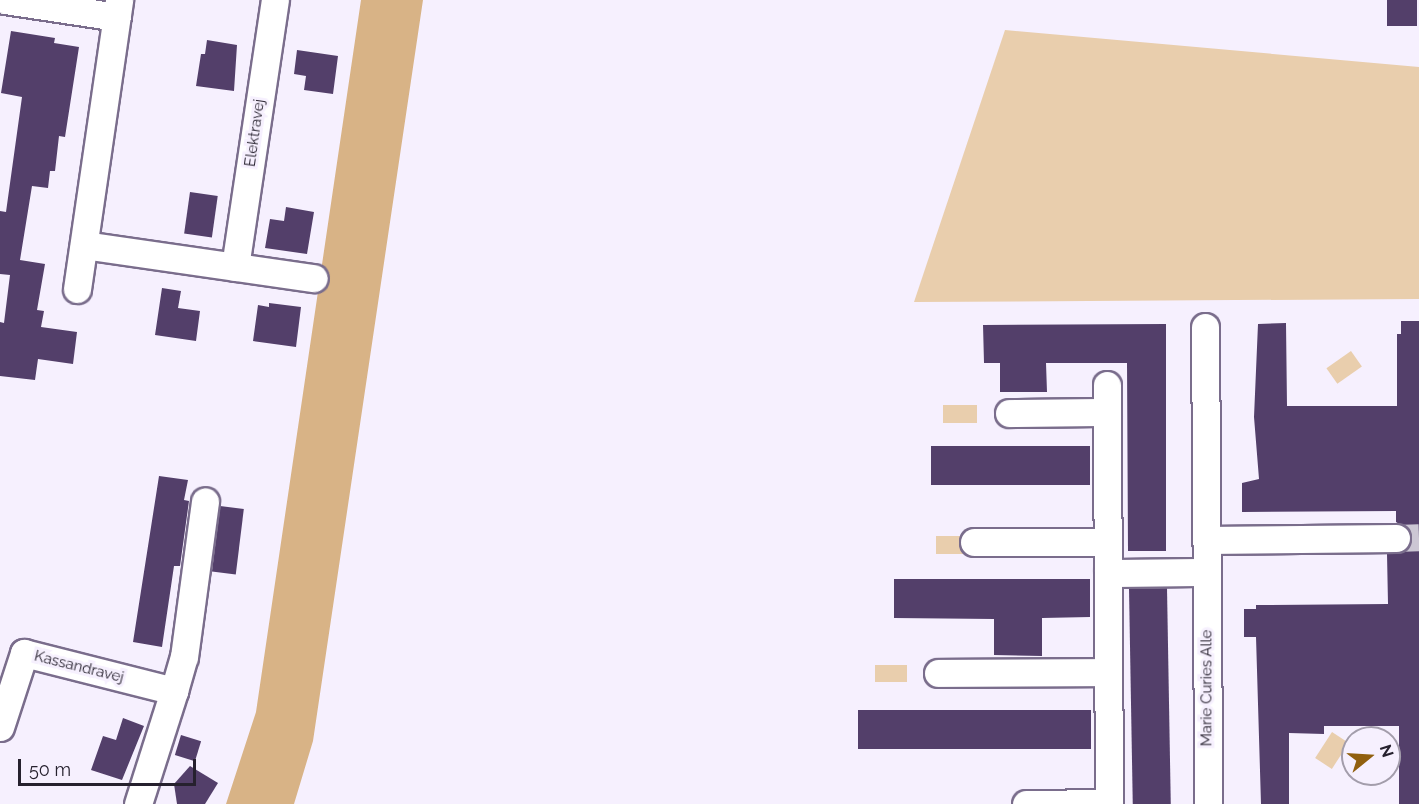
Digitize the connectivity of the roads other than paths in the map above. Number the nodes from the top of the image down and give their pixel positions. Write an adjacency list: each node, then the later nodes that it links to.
1 (5, 0): 3 (street)
2 (275, 0): 5 (street, Elektravej)
3 (118, 8): 4 (street)
4 (84, 245): 5 (street); 7 (street)
5 (236, 267): 6 (street)
6 (314, 278)
7 (77, 289)
8 (1205, 327): 14 (street, Marie Curies Alle)
9 (1107, 385): 10 (street)
10 (1107, 411): 11 (street); 16 (street)
11 (1009, 412)
12 (206, 501): 21 (street)
13 (1396, 538): 14 (street)
14 (1206, 540): 17 (street, Marie Curies Alle)
15 (974, 542): 16 (street)
16 (1107, 542): 18 (street)
17 (1206, 572): 18 (street); 25 (street, Marie Curies Alle)
18 (1108, 573): 19 (street)
19 (1108, 672): 20 (street); 24 (street)
20 (938, 673)
21 (174, 690): 22 (street, Kassandravej); 23 (street)
22 (0, 727)
23 (138, 804)
24 (1026, 804)
25 (1208, 804)

